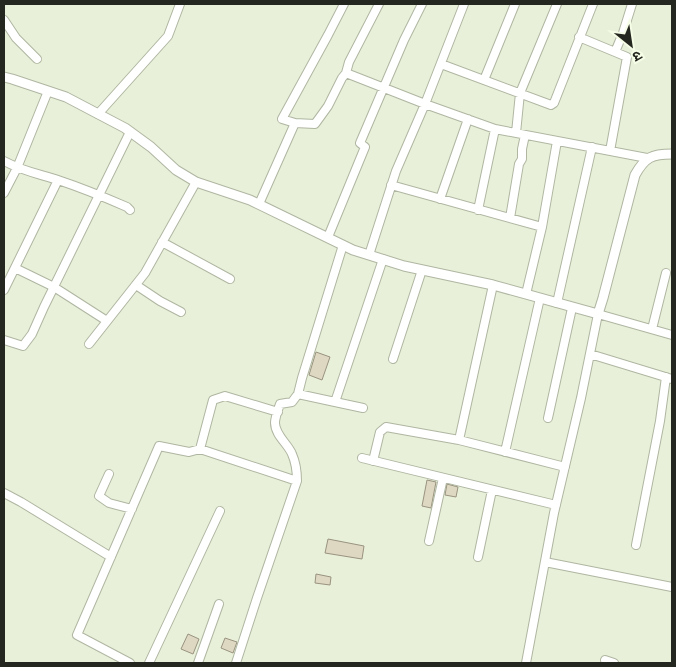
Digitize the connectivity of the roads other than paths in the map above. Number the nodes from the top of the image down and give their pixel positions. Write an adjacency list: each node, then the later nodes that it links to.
1 (180, 4): 23 (street)
2 (344, 4): 25 (street)
3 (379, 4): 16 (street)
4 (422, 4): 19 (street)
5 (455, 4): 10 (street)
6 (515, 4): 18 (street)
7 (557, 4): 21 (street)
8 (593, 4): 12 (street)
9 (632, 4): 13 (street)
10 (464, 5): 15 (street)
11 (4, 20): 14 (street)
12 (579, 37): 13 (street); 21 (street)
13 (615, 52): 32 (street)
14 (37, 59)
15 (441, 64): 18 (street); 22 (street)
16 (346, 73): 19 (street); 25 (street)
17 (4, 77): 20 (street)
18 (484, 80): 21 (street)
19 (384, 88): 22 (street); 48 (street)
20 (48, 91): 23 (street); 36 (street)
21 (520, 94): 28 (street)
22 (425, 104): 24 (street); 39 (street)
23 (98, 114): 27 (street)
24 (468, 120): 26 (street); 42 (street)
25 (295, 123): 43 (street)
26 (495, 130): 28 (street); 45 (street)
27 (130, 132): 38 (street); 41 (street)
28 (516, 133): 29 (street)
29 (525, 135): 30 (street); 46 (street)
30 (557, 140): 31 (street); 47 (street)
31 (592, 147): 32 (street); 63 (street)
32 (610, 151): 34 (street)
33 (672, 154): 34 (street)
34 (647, 158): 66 (street)
35 (4, 161): 36 (street)
36 (17, 168): 37 (street); 40 (street)
37 (58, 180): 41 (street); 53 (street)
38 (196, 182): 43 (street); 49 (street)
39 (391, 185): 42 (street); 51 (street)
40 (4, 193)
41 (99, 195): 44 (street); 59 (street)
42 (440, 199): 45 (street)
43 (259, 204): 48 (street)
44 (130, 210)
45 (478, 210): 46 (street)
46 (510, 218): 47 (street)
47 (542, 227): 61 (street)
48 (328, 237): 50 (street)
49 (162, 242): 56 (street); 57 (street)
50 (343, 245): 51 (street); 75 (street)
51 (369, 254): 52 (street)
52 (383, 259): 54 (street); 76 (street)
53 (16, 268): 59 (street); 60 (street)
54 (422, 270): 58 (street); 73 (street)
55 (666, 273): 68 (street)
56 (230, 279)
57 (136, 285): 65 (street); 67 (street)
58 (493, 285): 61 (street); 80 (street)
59 (54, 287): 67 (street); 70 (street)
60 (4, 290)
61 (526, 294): 62 (street)
62 (540, 298): 63 (street); 82 (street)
63 (557, 303): 64 (street)
64 (572, 308): 66 (street); 79 (street)
65 (181, 312)
66 (598, 314): 68 (street); 72 (street)
67 (107, 321): 71 (street)
68 (652, 329): 69 (street)
69 (672, 335)
70 (4, 340)
71 (89, 344)
72 (590, 354): 74 (street); 85 (street)
73 (393, 359)
74 (669, 378): 95 (street)
75 (298, 394): 76 (street); 78 (street)
76 (335, 402): 77 (street)
77 (364, 408)
78 (278, 412): 81 (street); 88 (street)
79 (548, 418)
80 (459, 440): 82 (street); 84 (street)
81 (200, 449): 88 (street); 92 (street)
82 (505, 452): 85 (street)
83 (362, 458): 84 (street)
84 (373, 461): 87 (street)
85 (565, 467): 91 (street)
86 (109, 474): 92 (street)
87 (443, 478): 89 (street); 94 (street)
88 (297, 481): 105 (street)
89 (492, 490): 91 (street); 97 (street)
90 (4, 492): 96 (street)
91 (556, 505): 98 (street)
92 (132, 509): 96 (street)
93 (220, 510): 103 (street)
94 (429, 541)
95 (636, 545)
96 (111, 557): 102 (street)
97 (478, 557)
98 (545, 562): 99 (street); 106 (street)
99 (672, 587)
100 (219, 604): 104 (street)
101 (605, 660): 107 (street)
102 (130, 663)
103 (149, 663)
104 (198, 663)
105 (236, 663)
106 (526, 663)
107 (614, 663)

